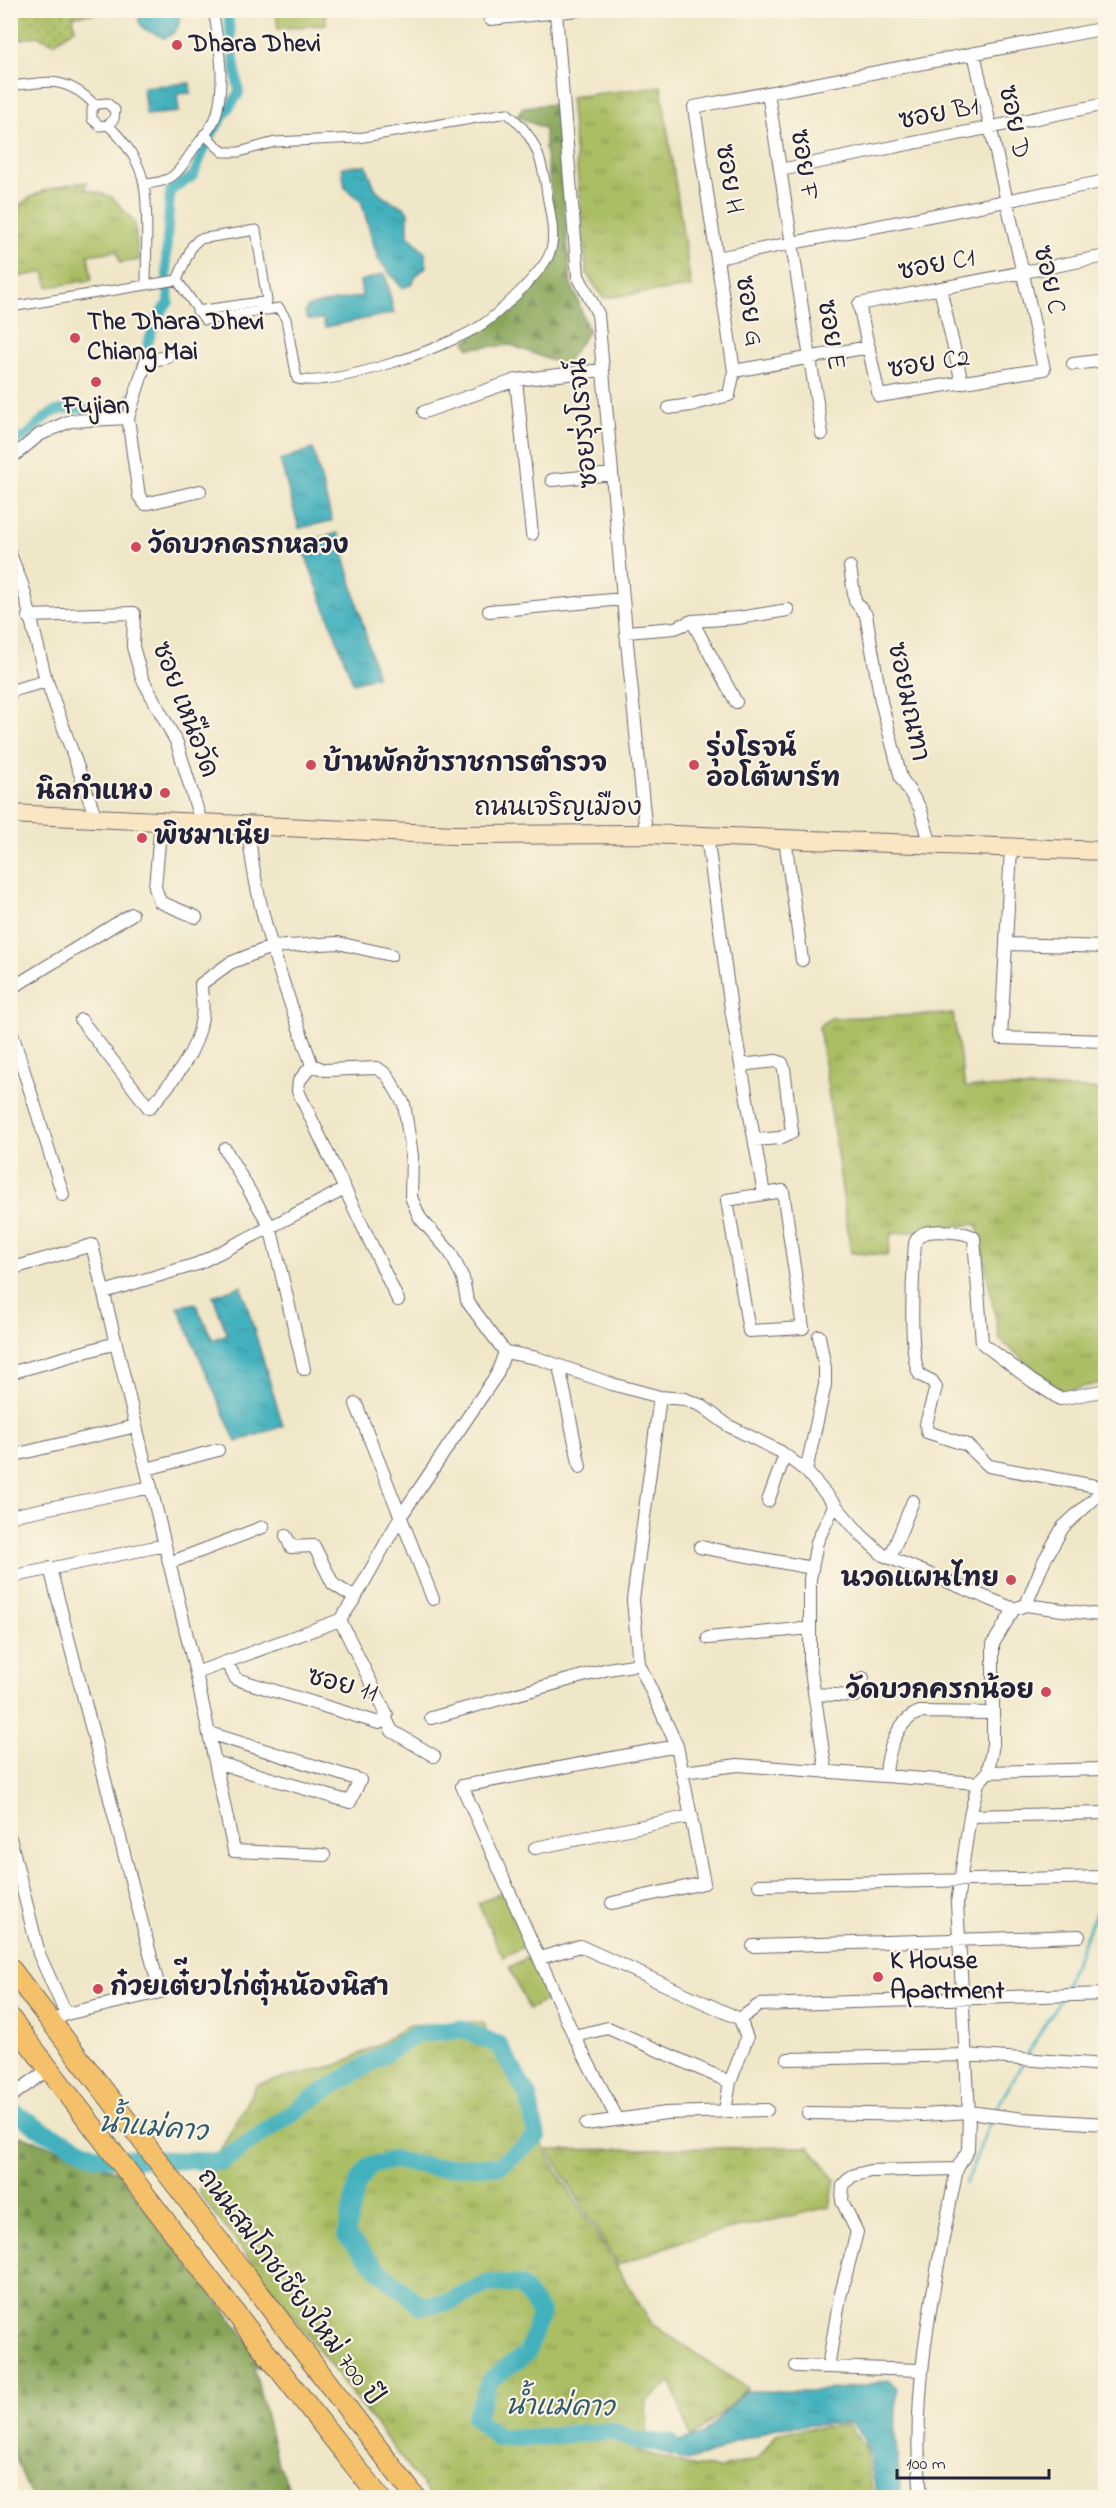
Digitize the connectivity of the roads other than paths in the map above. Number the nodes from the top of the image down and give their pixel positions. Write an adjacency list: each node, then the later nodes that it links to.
1 (213, 10): 13 (street)
2 (489, 10): 4 (street)
3 (579, 10): 4 (street)
4 (556, 13): 34 (street, ซอยรุ่งโรจน์)
5 (1106, 28): 6 (street)
6 (974, 53): 8 (street); 12 (street, ซอย D)
7 (10, 86): 10 (street)
8 (768, 93): 14 (street, ซอย F); 20 (street, ซอย H)
9 (1106, 104): 12 (street, ซอย B1)
10 (95, 105): 11 (street); 11 (street)
11 (108, 125): 16 (street)
12 (991, 127): 14 (street, ซอย B1); 17 (street, ซอย D)
13 (204, 134): 16 (street); 27 (street)
14 (780, 170): 18 (street, ซอย F)
15 (1106, 181): 17 (street)
16 (144, 184): 23 (street)
17 (1007, 201): 18 (street); 21 (street, ซอย C)
18 (792, 244): 20 (street); 30 (street, ซอย E)
19 (1106, 256): 21 (street, ซอย C1)
20 (717, 258): 35 (street, ซอย G)
21 (1023, 273): 24 (street, ซอย C1); 33 (street, ซอย C)
22 (177, 280): 23 (street); 27 (street); 27 (street)
23 (150, 284): 26 (street)
24 (940, 288): 25 (street, ซอย C1); 37 (street)
25 (859, 304): 28 (street, ซอย C2)
26 (10, 308)
27 (197, 311)
28 (869, 347): 30 (street); 37 (street, ซอย C2)
29 (168, 357): 40 (street)
30 (810, 357): 35 (street); 41 (street, ซอย E)
31 (1106, 360): 32 (street)
32 (1073, 364)
33 (1044, 369): 37 (street, ซอย C2)
34 (602, 370): 36 (street); 43 (street, ซอยรุ่งโรจน์)
35 (734, 371): 38 (street)
36 (516, 380): 39 (street); 46 (street)
37 (962, 383)
38 (669, 408)
39 (424, 412)
40 (128, 418): 42 (street); 45 (street)
41 (822, 434)
42 (10, 459)
43 (612, 474): 44 (street); 49 (street, ซอยรุ่งโรจน์)
44 (552, 480)
45 (200, 490)
46 (532, 534)
47 (10, 554): 52 (street)
48 (850, 567): 66 (street, ซอยมณฑา)
49 (623, 599): 50 (street); 54 (street, ซอยรุ่งโรจน์)
50 (489, 610)
51 (788, 610): 53 (street)
52 (28, 616): 55 (street); 61 (street, ซอย เหนือวัด)
53 (692, 621): 54 (street); 57 (street)
54 (626, 632): 63 (street, ซอยรุ่งโรจน์)
55 (47, 681): 56 (street); 59 (street)
56 (10, 694)
57 (736, 702)
58 (10, 814): 59 (main road, ถนนเจริญเมือง)
59 (96, 818): 60 (main road, ถนนเจริญเมือง)
60 (161, 820): 61 (main road, ถนนเจริญเมือง); 70 (street)
61 (201, 822): 62 (main road, ถนนเจริญเมือง)
62 (248, 824): 63 (main road, ถนนเจริญเมือง); 72 (street)
63 (646, 834): 64 (main road, ถนนเจริญเมือง)
64 (707, 836): 65 (main road, ถนนเจริญเมือง); 81 (street)
65 (785, 839): 66 (main road, ถนนเจริญเมือง); 75 (street)
66 (931, 845): 67 (main road, ถนนเจริญเมือง)
67 (1011, 848): 68 (main road, ถนนเจริญเมือง); 71 (street)
68 (1106, 851)
69 (132, 914): 76 (street)
70 (196, 917)
71 (1007, 944): 73 (street); 79 (street)
72 (271, 947): 74 (street); 77 (street); 80 (street)
73 (1106, 947)
74 (391, 955)
75 (802, 960)
76 (10, 989)
77 (81, 1020)
78 (10, 1027): 86 (street)
79 (1106, 1041)
80 (312, 1065): 84 (street); 93 (street)
81 (741, 1065): 82 (street); 82 (street)
82 (755, 1140): 85 (street)
83 (225, 1149): 87 (street)
84 (345, 1189): 87 (street); 90 (street)
85 (764, 1194): 85 (street)
86 (63, 1195)
87 (270, 1226): 89 (street); 95 (street)
88 (10, 1269): 89 (street)
89 (104, 1292): 92 (street)
90 (398, 1300)
91 (819, 1336): 106 (street)
92 (116, 1343): 96 (street); 100 (street)
93 (506, 1352): 94 (street); 113 (street)
94 (560, 1366): 98 (street); 104 (street)
95 (304, 1369)
96 (10, 1373)
97 (1106, 1390): 108 (street)
98 (660, 1397): 102 (street); 131 (street)
99 (356, 1404): 113 (street)
100 (136, 1426): 103 (street); 105 (street)
101 (218, 1450): 105 (street)
102 (785, 1455): 106 (street); 109 (street)
103 (10, 1456)
104 (580, 1467)
105 (147, 1469): 107 (street)
106 (806, 1471): 111 (street)
107 (151, 1487): 112 (street); 116 (street)
108 (1106, 1488): 125 (street)
109 (768, 1501)
110 (913, 1502): 118 (street)
111 (836, 1504): 118 (street); 120 (street)
112 (10, 1516)
113 (401, 1516): 123 (street); 124 (street)
114 (263, 1527): 119 (street)
115 (286, 1536): 123 (street)
116 (165, 1545): 119 (street); 121 (street)
117 (700, 1547): 120 (street)
118 (890, 1558): 125 (street)
119 (170, 1563): 132 (street)
120 (812, 1568): 128 (street)
121 (50, 1569): 122 (street); 166 (street)
122 (10, 1577)
123 (355, 1598): 127 (street)
124 (433, 1599)
125 (1020, 1607): 126 (street); 135 (street)
126 (1106, 1616)
127 (340, 1620): 130 (street); 136 (street, ซอย 11)
128 (810, 1628): 129 (street); 134 (street)
129 (708, 1638)
130 (226, 1662): 132 (street); 136 (street, ซอย 11)
131 (639, 1664): 137 (street); 139 (street)
132 (196, 1672): 138 (street)
133 (863, 1678): 134 (street)
134 (814, 1694): 144 (street)
135 (993, 1713): 145 (street); 146 (street)
136 (385, 1717): 140 (street)
137 (431, 1718)
138 (209, 1733): 141 (street); 141 (street)
139 (677, 1746): 143 (street); 161 (street)
140 (434, 1756)
141 (215, 1762): 153 (street)
142 (1103, 1769): 145 (street)
143 (683, 1772): 144 (street); 149 (street)
144 (826, 1772): 146 (street)
145 (988, 1772): 147 (street)
146 (886, 1776): 147 (street)
147 (978, 1783): 150 (street)
148 (1106, 1813): 150 (street)
149 (692, 1816): 152 (street); 157 (street)
150 (970, 1816): 155 (street)
151 (10, 1838): 166 (street)
152 (535, 1848)
153 (324, 1855)
154 (1104, 1876): 155 (street)
155 (961, 1878): 156 (street); 159 (street)
156 (759, 1885)
157 (612, 1903)
158 (1078, 1936): 159 (street)
159 (959, 1939): 160 (street); 164 (street)
160 (753, 1946)
161 (540, 1958): 167 (street); 168 (street)
162 (10, 1968): 166 (main road, ถนนสมโภชเชียงใหม่ 700 ปี)
163 (1106, 1994): 164 (street)
164 (962, 1998): 167 (street); 169 (street)
165 (10, 2018): 172 (main road)
166 (60, 2018): 187 (main road, ถนนสมโภชเชียงใหม่ 700 ปี)
167 (740, 2019): 173 (street)
168 (574, 2036): 173 (street); 179 (street)
169 (965, 2055): 170 (street); 171 (street); 177 (street)
170 (788, 2059)
171 (1106, 2065)
172 (49, 2069): 174 (street); 186 (main road)
173 (730, 2082): 176 (street)
174 (10, 2097)
175 (767, 2110): 176 (street)
176 (725, 2111): 179 (street)
177 (969, 2112): 178 (street); 181 (street); 182 (street)
178 (807, 2113)
179 (616, 2118): 180 (street)
180 (586, 2124)
181 (1106, 2124)
182 (957, 2169): 184 (street); 185 (street)
183 (796, 2366): 184 (street)
184 (828, 2367): 185 (street)
185 (920, 2370): 188 (street)
186 (380, 2498)
187 (416, 2498)
188 (921, 2498)

